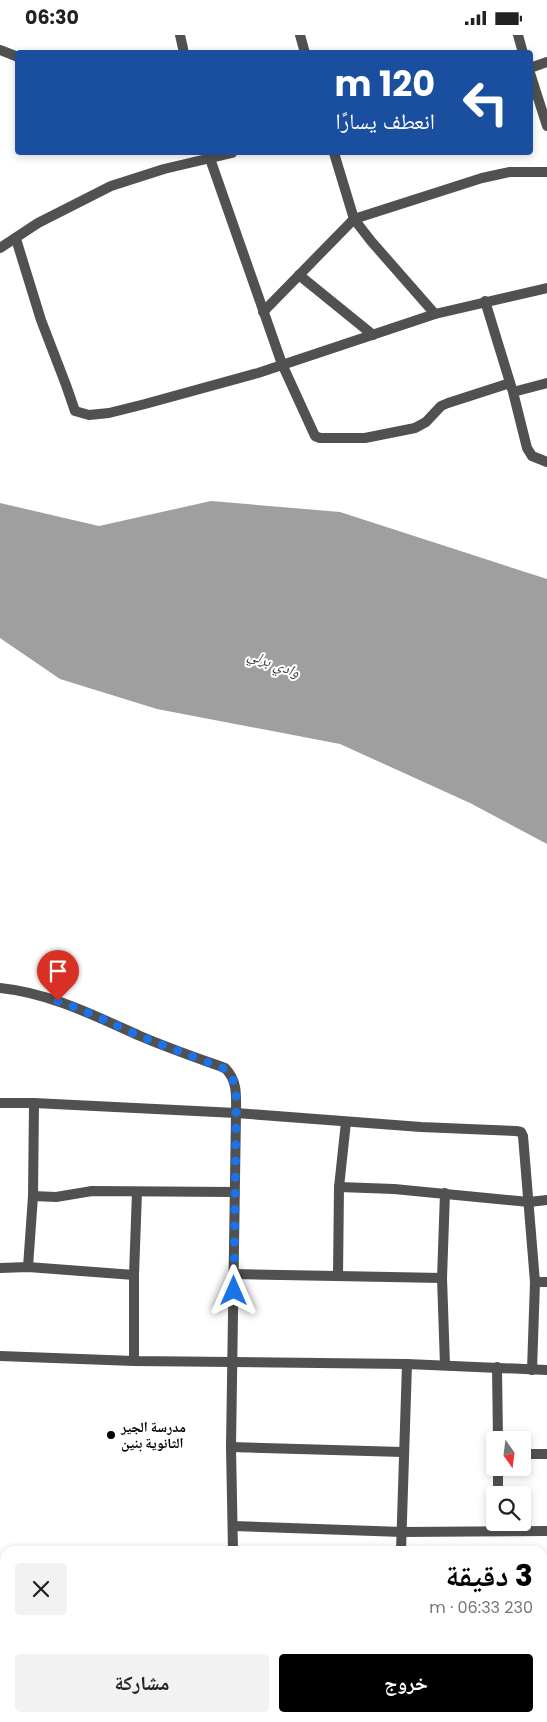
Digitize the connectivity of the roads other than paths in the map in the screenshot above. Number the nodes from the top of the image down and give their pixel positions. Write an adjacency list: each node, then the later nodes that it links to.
1 (180, 35): 4 (street)
2 (300, 35): 5 (street)
3 (518, 35): 6 (street)
4 (183, 50)
5 (304, 50)
6 (523, 50)
7 (0, 51): 8 (street)
8 (15, 56)
9 (547, 62): 10 (street)
10 (533, 67)
11 (533, 82): 12 (street)
12 (547, 126)
13 (209, 155): 17 (street); 22 (street)
14 (335, 155): 16 (street)
15 (547, 172): 16 (street)
16 (354, 219): 19 (street); 23 (street)
17 (16, 239): 18 (street); 25 (street)
18 (0, 248)
19 (299, 275): 22 (street); 24 (street)
20 (547, 288): 21 (street)
21 (485, 301): 23 (street); 27 (street)
22 (263, 312): 25 (street)
23 (435, 314): 24 (street)
24 (373, 335): 25 (street)
25 (282, 364): 27 (street)
26 (547, 383): 27 (street)
27 (512, 388): 28 (street)
28 (547, 462)
29 (0, 988): 32 (street)
30 (0, 1103): 31 (street)
31 (34, 1103): 32 (street); 38 (street)
32 (236, 1113): 33 (street); 36 (street)
33 (346, 1122): 34 (street); 40 (street)
34 (340, 1187): 37 (street); 45 (street)
35 (137, 1191): 36 (street); 38 (street); 44 (street)
36 (234, 1192): 43 (street)
37 (445, 1193): 40 (street); 46 (street)
38 (33, 1196): 41 (street)
39 (547, 1200): 40 (street)
40 (529, 1202): 48 (street)
41 (28, 1267): 42 (street); 44 (street)
42 (0, 1268)
43 (234, 1274): 45 (street); 51 (street)
44 (134, 1275): 50 (street)
45 (338, 1276): 46 (street)
46 (442, 1278): 53 (street)
47 (547, 1281): 48 (street)
48 (535, 1283): 55 (street)
49 (0, 1356): 50 (street)
50 (134, 1361): 51 (street)
51 (233, 1363): 52 (street); 58 (street)
52 (407, 1364): 53 (street); 59 (street)
53 (445, 1365): 54 (street)
54 (497, 1367): 55 (street); 57 (street)
55 (532, 1370): 56 (street)
56 (547, 1370)
57 (498, 1431)
58 (231, 1447): 59 (street); 62 (street)
59 (403, 1452): 66 (street)
60 (531, 1453): 61 (street)
61 (547, 1454)
62 (233, 1525): 66 (street); 67 (street)
63 (486, 1528): 66 (street)
64 (531, 1530): 65 (street)
65 (547, 1531)
66 (402, 1532): 68 (street)
67 (233, 1546)
68 (401, 1546)

